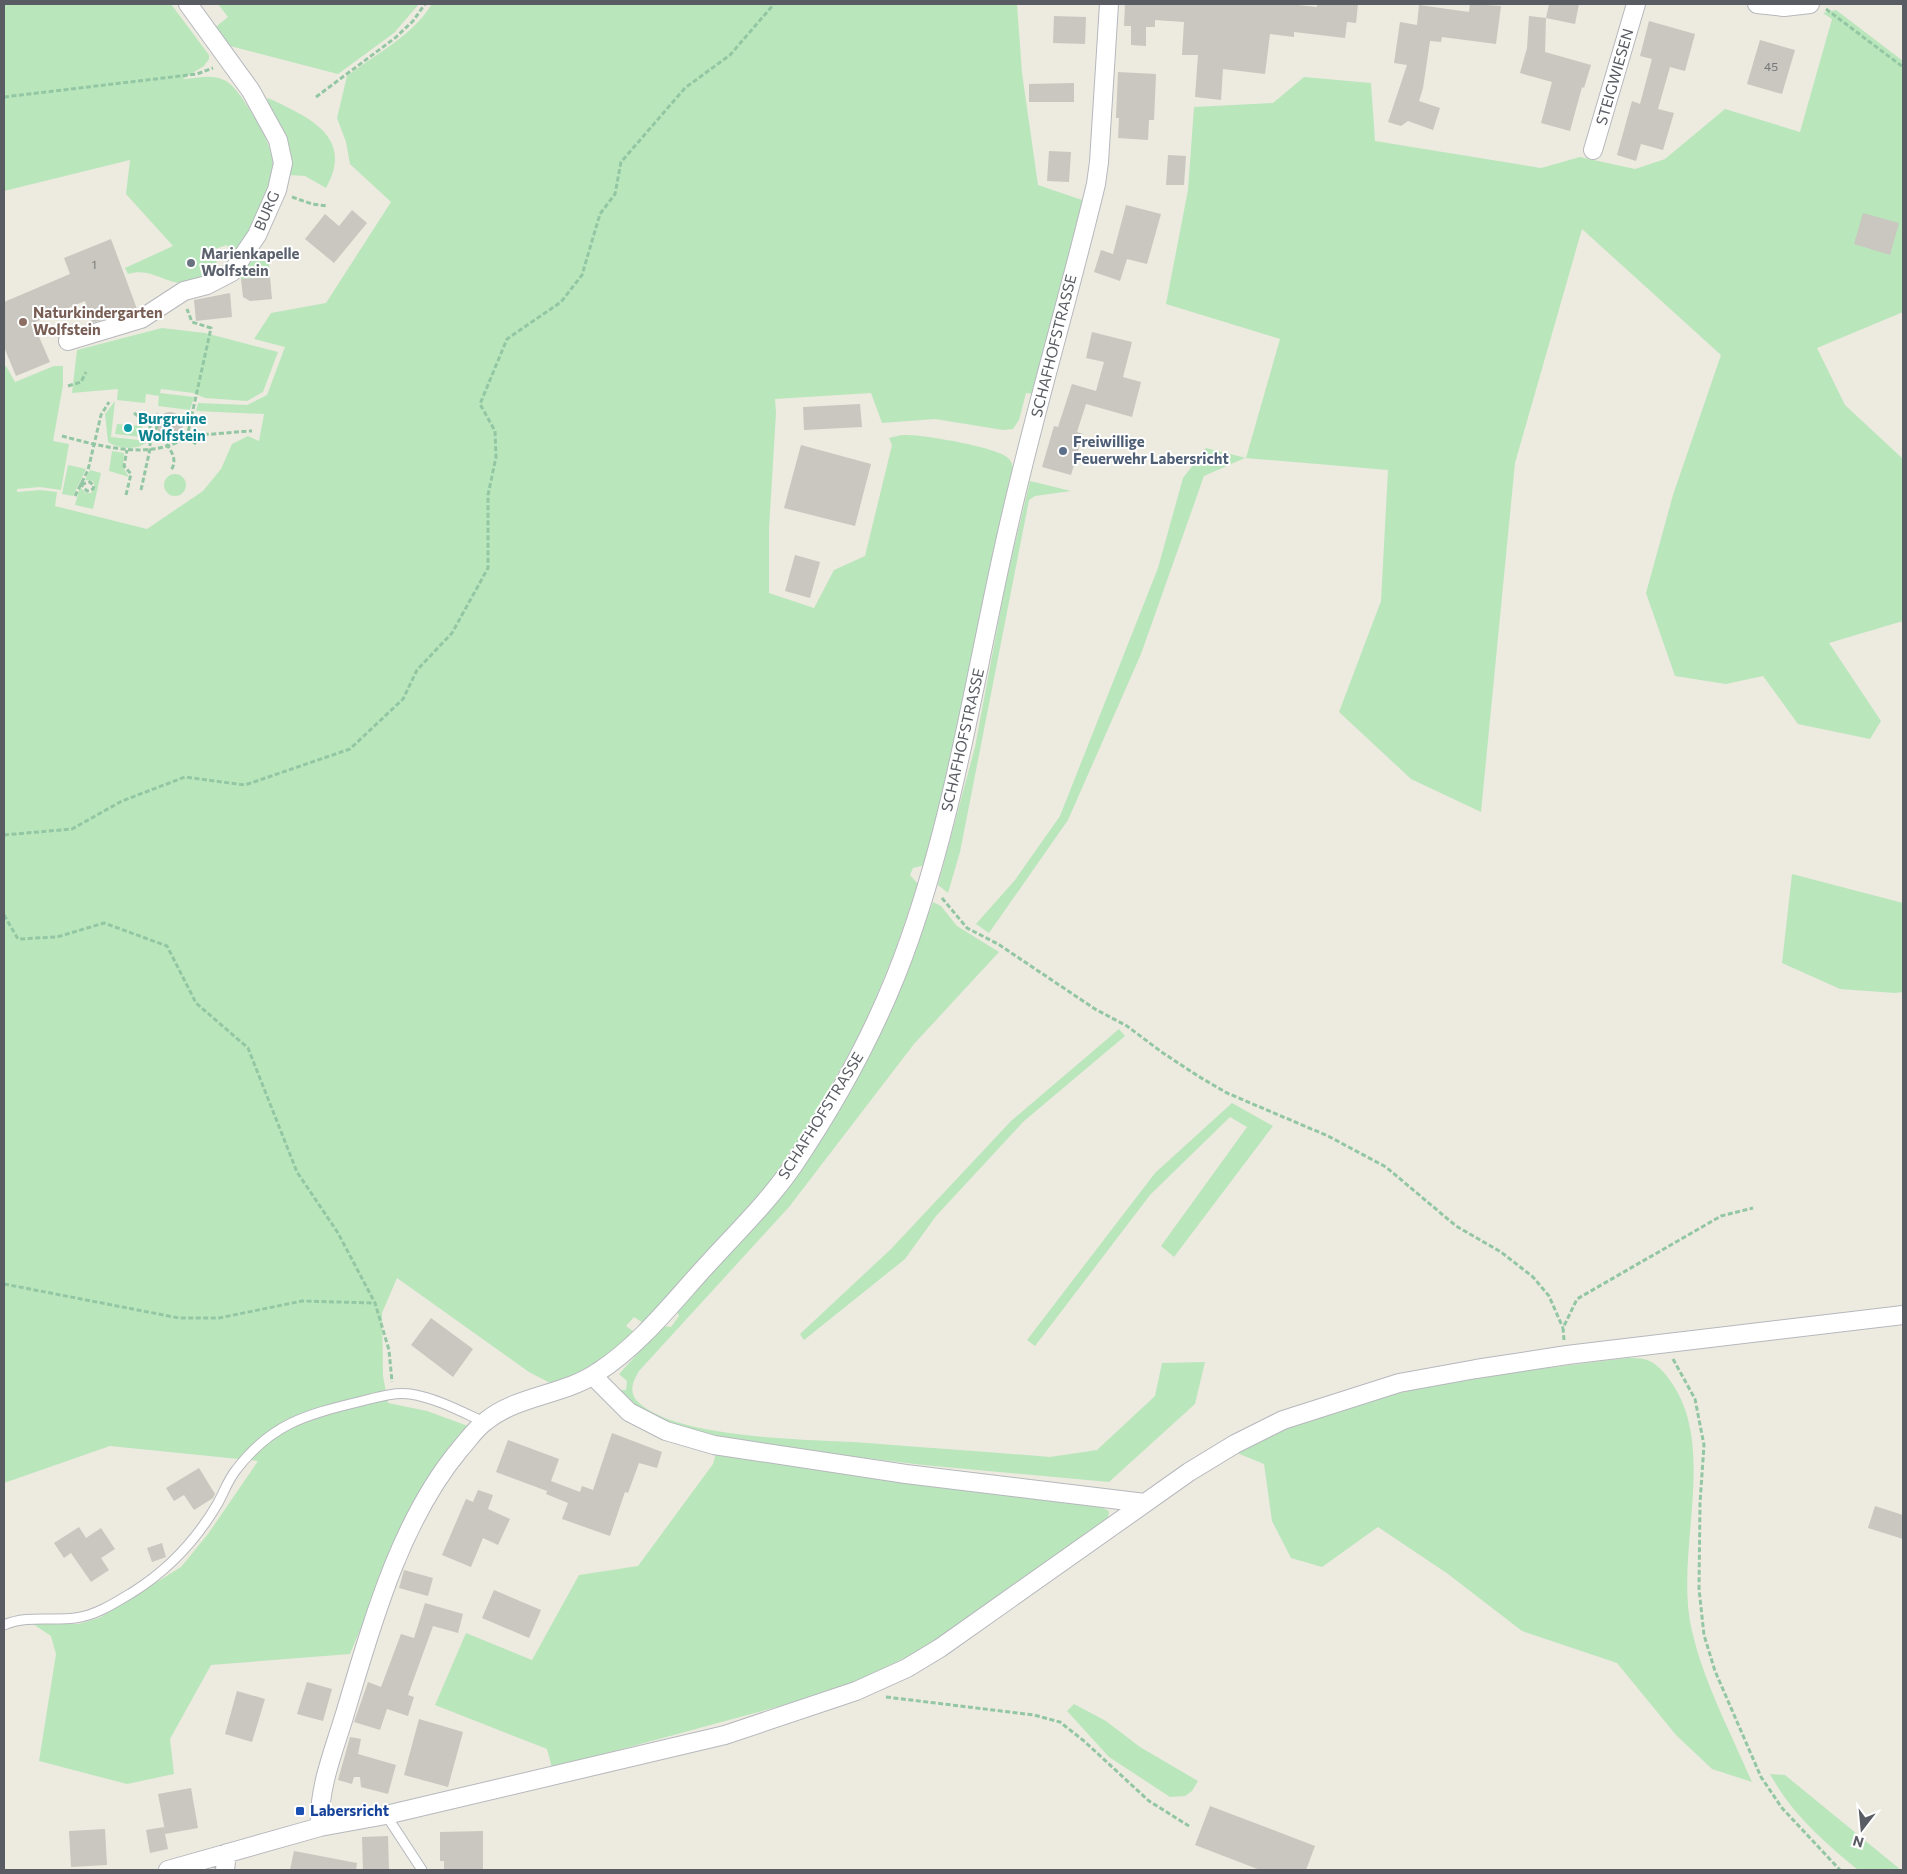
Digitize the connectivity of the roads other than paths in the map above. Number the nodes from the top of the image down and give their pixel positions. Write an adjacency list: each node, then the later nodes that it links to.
1 (188, 4): 7 (street, BURG)
2 (1109, 4): 9 (street, SCHAFHOFSTRASSE)
3 (1636, 4): 6 (street, STEIGWIESEN)
4 (1810, 4): 5 (street)
5 (1768, 5)
6 (1593, 150)
7 (68, 341)
8 (1903, 1315): 11 (street)
9 (593, 1376): 10 (street, SCHAFHOFSTRASSE); 11 (street)
10 (484, 1422): 12 (lane); 14 (street)
11 (1145, 1503): 13 (street)
12 (4, 1625)
13 (386, 1815): 14 (street); 18 (lane)
14 (320, 1827): 15 (street)
15 (227, 1853): 16 (street); 17 (street)
16 (168, 1870)
17 (225, 1870)
18 (422, 1870)

